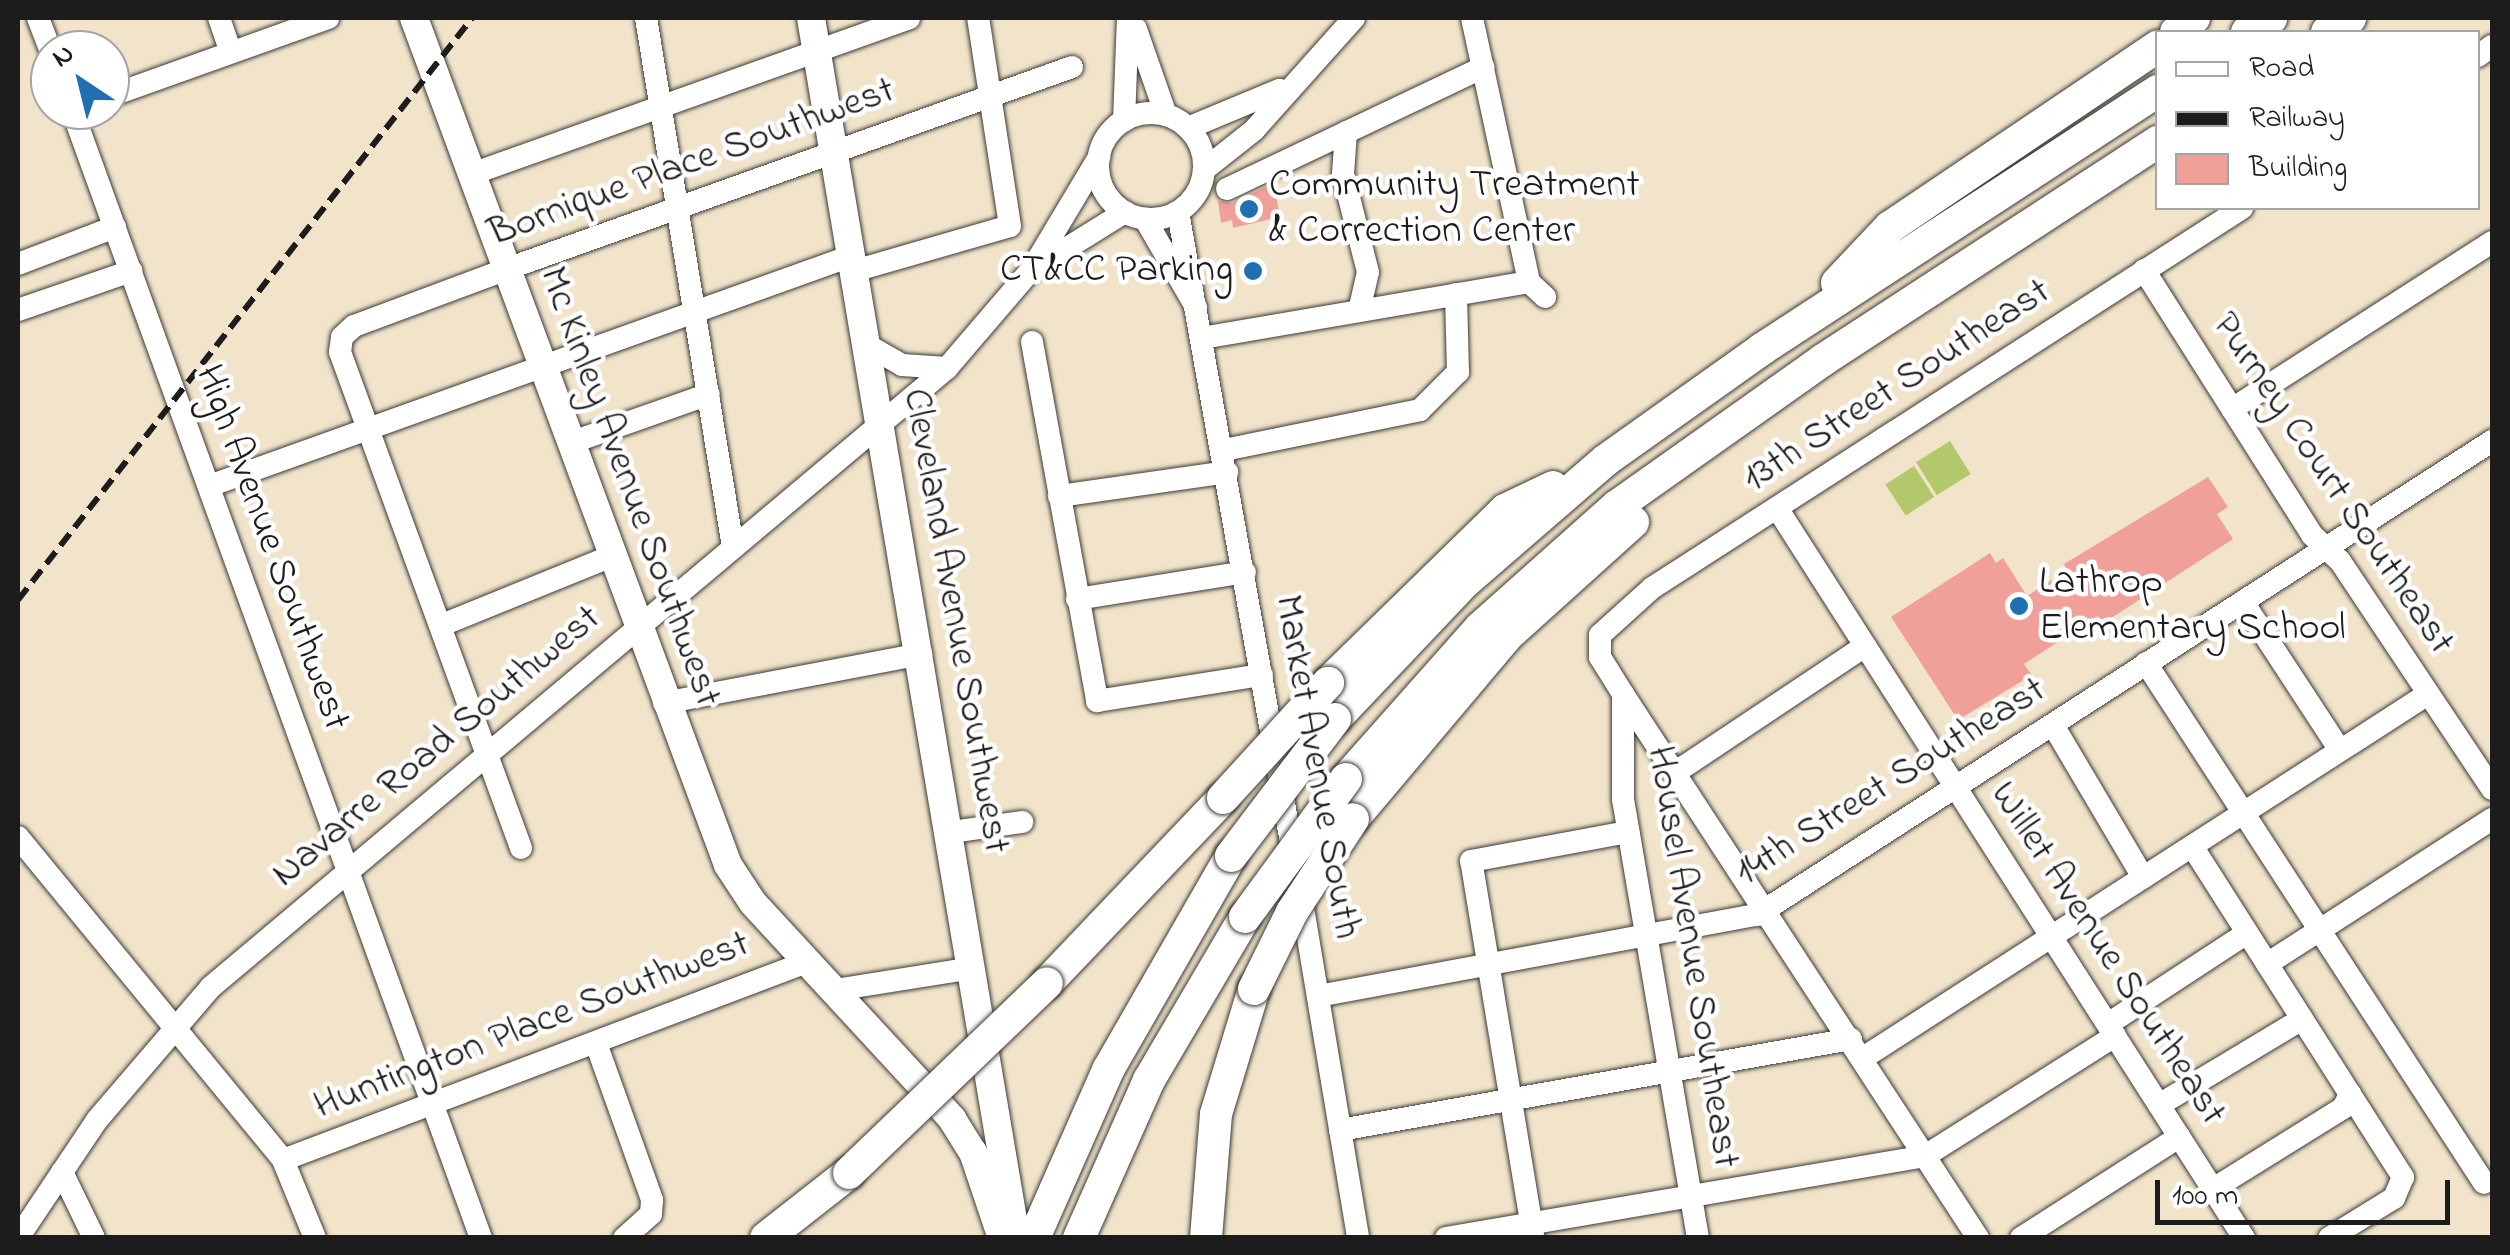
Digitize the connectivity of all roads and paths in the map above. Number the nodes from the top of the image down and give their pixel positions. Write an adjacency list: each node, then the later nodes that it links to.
1 (219, 18): 13 (street)
2 (328, 18): 13 (street)
3 (414, 18): 30 (main road, Mc Kinley Avenue Southwest)
4 (646, 18): 20 (street)
5 (811, 18): 12 (main road, Cleveland Avenue Southwest)
6 (909, 18): 12 (street)
7 (978, 18): 19 (street)
8 (1130, 18): 21 (street); 22 (street)
9 (1354, 18): 16 (street)
10 (1472, 18): 15 (street)
11 (2155, 48): 49 (highway)
12 (817, 51): 20 (street); 27 (main road, Cleveland Avenue Southwest)
13 (232, 52): 17 (street)
14 (1072, 67): 19 (street, Bornique Place Southwest)
15 (1484, 67): 25 (street); 44 (street)
16 (1303, 74): 23 (street); 29 (street)
17 (130, 89)
18 (2155, 92): 49 (highway)
19 (991, 96): 27 (street, Bornique Place Southwest); 39 (street)
20 (661, 107): 30 (street); 32 (street)
21 (1166, 115): 22 (street); 23 (street)
22 (1124, 121): 28 (street)
23 (1188, 128): 29 (street)
24 (79, 130): 36 (street, High Avenue Southwest)
25 (1346, 132): 31 (street); 47 (street)
26 (2155, 144): 53 (highway)
27 (834, 152): 32 (street, Bornique Place Southwest); 39 (main road, Cleveland Avenue Southwest)
28 (1099, 157): 35 (street); 41 (street, Navarre Road Southwest)
29 (1205, 169): 34 (street)
30 (472, 174): 40 (main road, Mc Kinley Avenue Southwest)
31 (1227, 189)
32 (678, 208): 40 (street, Bornique Place Southwest); 48 (street)
33 (2239, 210): 42 (street, 13th Street Southeast)
34 (1178, 212): 35 (street); 46 (street, Market Avenue South)
35 (1135, 215): 41 (street, Navarre Road Southwest); 46 (street, Market Avenue South)
36 (114, 227): 38 (street); 43 (street, High Avenue Southwest)
37 (2492, 242): 57 (street)
38 (18, 264)
39 (852, 264): 48 (street); 52 (main road, Cleveland Avenue Southwest)
40 (507, 269): 54 (main road, Mc Kinley Avenue Southwest); 59 (street, Bornique Place Southwest)
41 (1032, 270): 55 (street, Navarre Road Southwest)
42 (2144, 270): 57 (street, Purney Court Southeast); 66 (street, 13th Street Southeast)
43 (131, 272): 45 (street); 64 (street, High Avenue Southwest)
44 (1456, 294): 47 (street); 63 (street)
45 (18, 310)
46 (1198, 310): 50 (street, Market Avenue South)
47 (1360, 310): 50 (street)
48 (695, 311): 54 (street); 56 (street)
49 (1798, 324): 62 (highway)
50 (1202, 338): 63 (street, Market Avenue South)
51 (1032, 342): 65 (street)
52 (867, 345): 55 (street); 58 (main road, Cleveland Avenue Southwest)
53 (1823, 360): 123 (highway, bridge); 144 (highway, bridge)
54 (542, 365): 59 (street); 61 (main road, Mc Kinley Avenue Southwest)
55 (947, 368): 58 (street, Navarre Road Southwest)
56 (708, 394): 61 (street); 67 (street)
57 (2232, 409): 68 (street, Purney Court Southeast)
58 (880, 423): 67 (street, Navarre Road Southwest); 77 (main road, Cleveland Avenue Southwest)
59 (370, 428): 64 (street); 73 (street)
60 (2492, 441): 68 (street, 14th Street Southeast)
61 (570, 443): 69 (main road, Mc Kinley Avenue Southwest)
62 (1606, 460): 126 (highway, bridge); 141 (highway, bridge)
63 (1226, 461): 65 (street); 70 (street, Market Avenue South)
64 (209, 486): 97 (street, High Avenue Southwest)
65 (1059, 496): 71 (street)
66 (1777, 508): 75 (street, 13th Street Southeast); 76 (street, Willet Avenue Southeast)
67 (734, 547): 74 (street, Navarre Road Southwest)
68 (2326, 548): 72 (street, 14th Street Southeast); 81 (street, Purney Court Southeast)
69 (612, 556): 73 (street); 74 (main road, Mc Kinley Avenue Southwest)
70 (1244, 572): 71 (street); 79 (street, Market Avenue South)
71 (1078, 599): 79 (street)
72 (2242, 602): 78 (street, 14th Street Southeast); 84 (street)
73 (442, 626): 85 (street)
74 (637, 629): 82 (main road, Mc Kinley Avenue Southwest); 85 (street, Navarre Road Southwest)
75 (1600, 634): 80 (street, Housel Avenue Southeast)
76 (1865, 646): 86 (street); 87 (street, Willet Avenue Southeast)
77 (920, 654): 82 (street); 92 (main road, Cleveland Avenue Southwest)
78 (2146, 664): 83 (street, 14th Street Southeast); 89 (street)
79 (1262, 675): 109 (street, Market Avenue South)
80 (1623, 694): 86 (street); 93 (street, Housel Avenue Southeast)
81 (2428, 694): 84 (street); 88 (street, Purney Court Southeast)
82 (664, 702): 104 (main road, Mc Kinley Avenue Southwest)
83 (2053, 725): 87 (street, 14th Street Southeast); 98 (street)
84 (2340, 750): 89 (street)
85 (486, 752): 96 (street); 97 (street, Navarre Road Southwest)
86 (1676, 772): 99 (street)
87 (1956, 787): 99 (street, 14th Street Southeast); 102 (street, Willet Avenue Southeast)
88 (2492, 789)
89 (2245, 812): 95 (street); 100 (street)
90 (2492, 819): 100 (street)
91 (1022, 822): 92 (street)
92 (951, 832): 107 (main road, Cleveland Avenue Southwest)
93 (1628, 832): 103 (street, Housel Avenue Southeast); 106 (street)
94 (18, 836): 111 (street)
95 (2192, 846): 98 (street); 101 (street)
96 (522, 848)
97 (348, 869): 111 (street, Navarre Road Southwest); 118 (street, High Avenue Southwest)
98 (2143, 877): 102 (street)
99 (1768, 909): 103 (street, 14th Street Southeast); 114 (street)
100 (2320, 929): 105 (street); 127 (street)
101 (2247, 933): 105 (street); 112 (street)
102 (2052, 936): 112 (street, Willet Avenue Southeast); 114 (street)
103 (1648, 939): 106 (street, 14th Street Southeast); 115 (street, Housel Avenue Southeast)
104 (807, 962): 108 (main road, Mc Kinley Avenue Southwest); 113 (street, Huntington Place Southwest)
105 (2267, 964): 110 (street)
106 (1488, 966): 109 (street, 14th Street Southeast); 117 (street)
107 (972, 968): 108 (street); 140 (main road, Cleveland Avenue Southwest)
108 (835, 990): 139 (main road, Mc Kinley Avenue Southwest)
109 (1318, 996): 120 (street, Market Avenue South)
110 (2302, 1019): 116 (street); 119 (street)
111 (176, 1024): 124 (street); 125 (street, Navarre Road Southwest)
112 (2111, 1030): 119 (street, Willet Avenue Southeast); 122 (street)
113 (597, 1046): 118 (street, Huntington Place Southwest); 136 (street)
114 (1857, 1048): 115 (street); 122 (street)
115 (1670, 1072): 117 (street); 129 (street, Housel Avenue Southeast)
116 (2350, 1094): 128 (street); 150 (street)
117 (1511, 1101): 120 (street); 130 (street)
118 (434, 1104): 124 (street, Huntington Place Southwest); 135 (street, High Avenue Southwest)
119 (2159, 1105): 121 (street, Willet Avenue Southeast)
120 (1340, 1130): 145 (street, Market Avenue South)
121 (2179, 1137): 128 (street, Willet Avenue Southeast); 149 (street)
122 (1925, 1156): 129 (street); 148 (street)
123 (1122, 1158): 142 (highway); 143 (highway)
124 (283, 1160): 134 (street)
125 (62, 1172): 132 (street, Navarre Road Southwest); 133 (street)
126 (849, 1173): 137 (highway); 138 (highway)
127 (2484, 1182)
128 (2213, 1189): 131 (street, Willet Avenue Southeast)
129 (1692, 1196): 130 (street); 147 (street, Housel Avenue Southeast)
130 (1532, 1230): 146 (street)
131 (2239, 1236)
132 (18, 1238)
133 (94, 1238)
134 (315, 1238)
135 (481, 1238)
136 (624, 1238)
137 (766, 1238)
138 (800, 1238)
139 (1002, 1238)
140 (1016, 1238)
141 (1034, 1238)
142 (1079, 1238)
143 (1104, 1238)
144 (1206, 1238)
145 (1358, 1238)
146 (1446, 1238)
147 (1698, 1238)
148 (1978, 1238)
149 (2021, 1238)
150 (2329, 1238)

